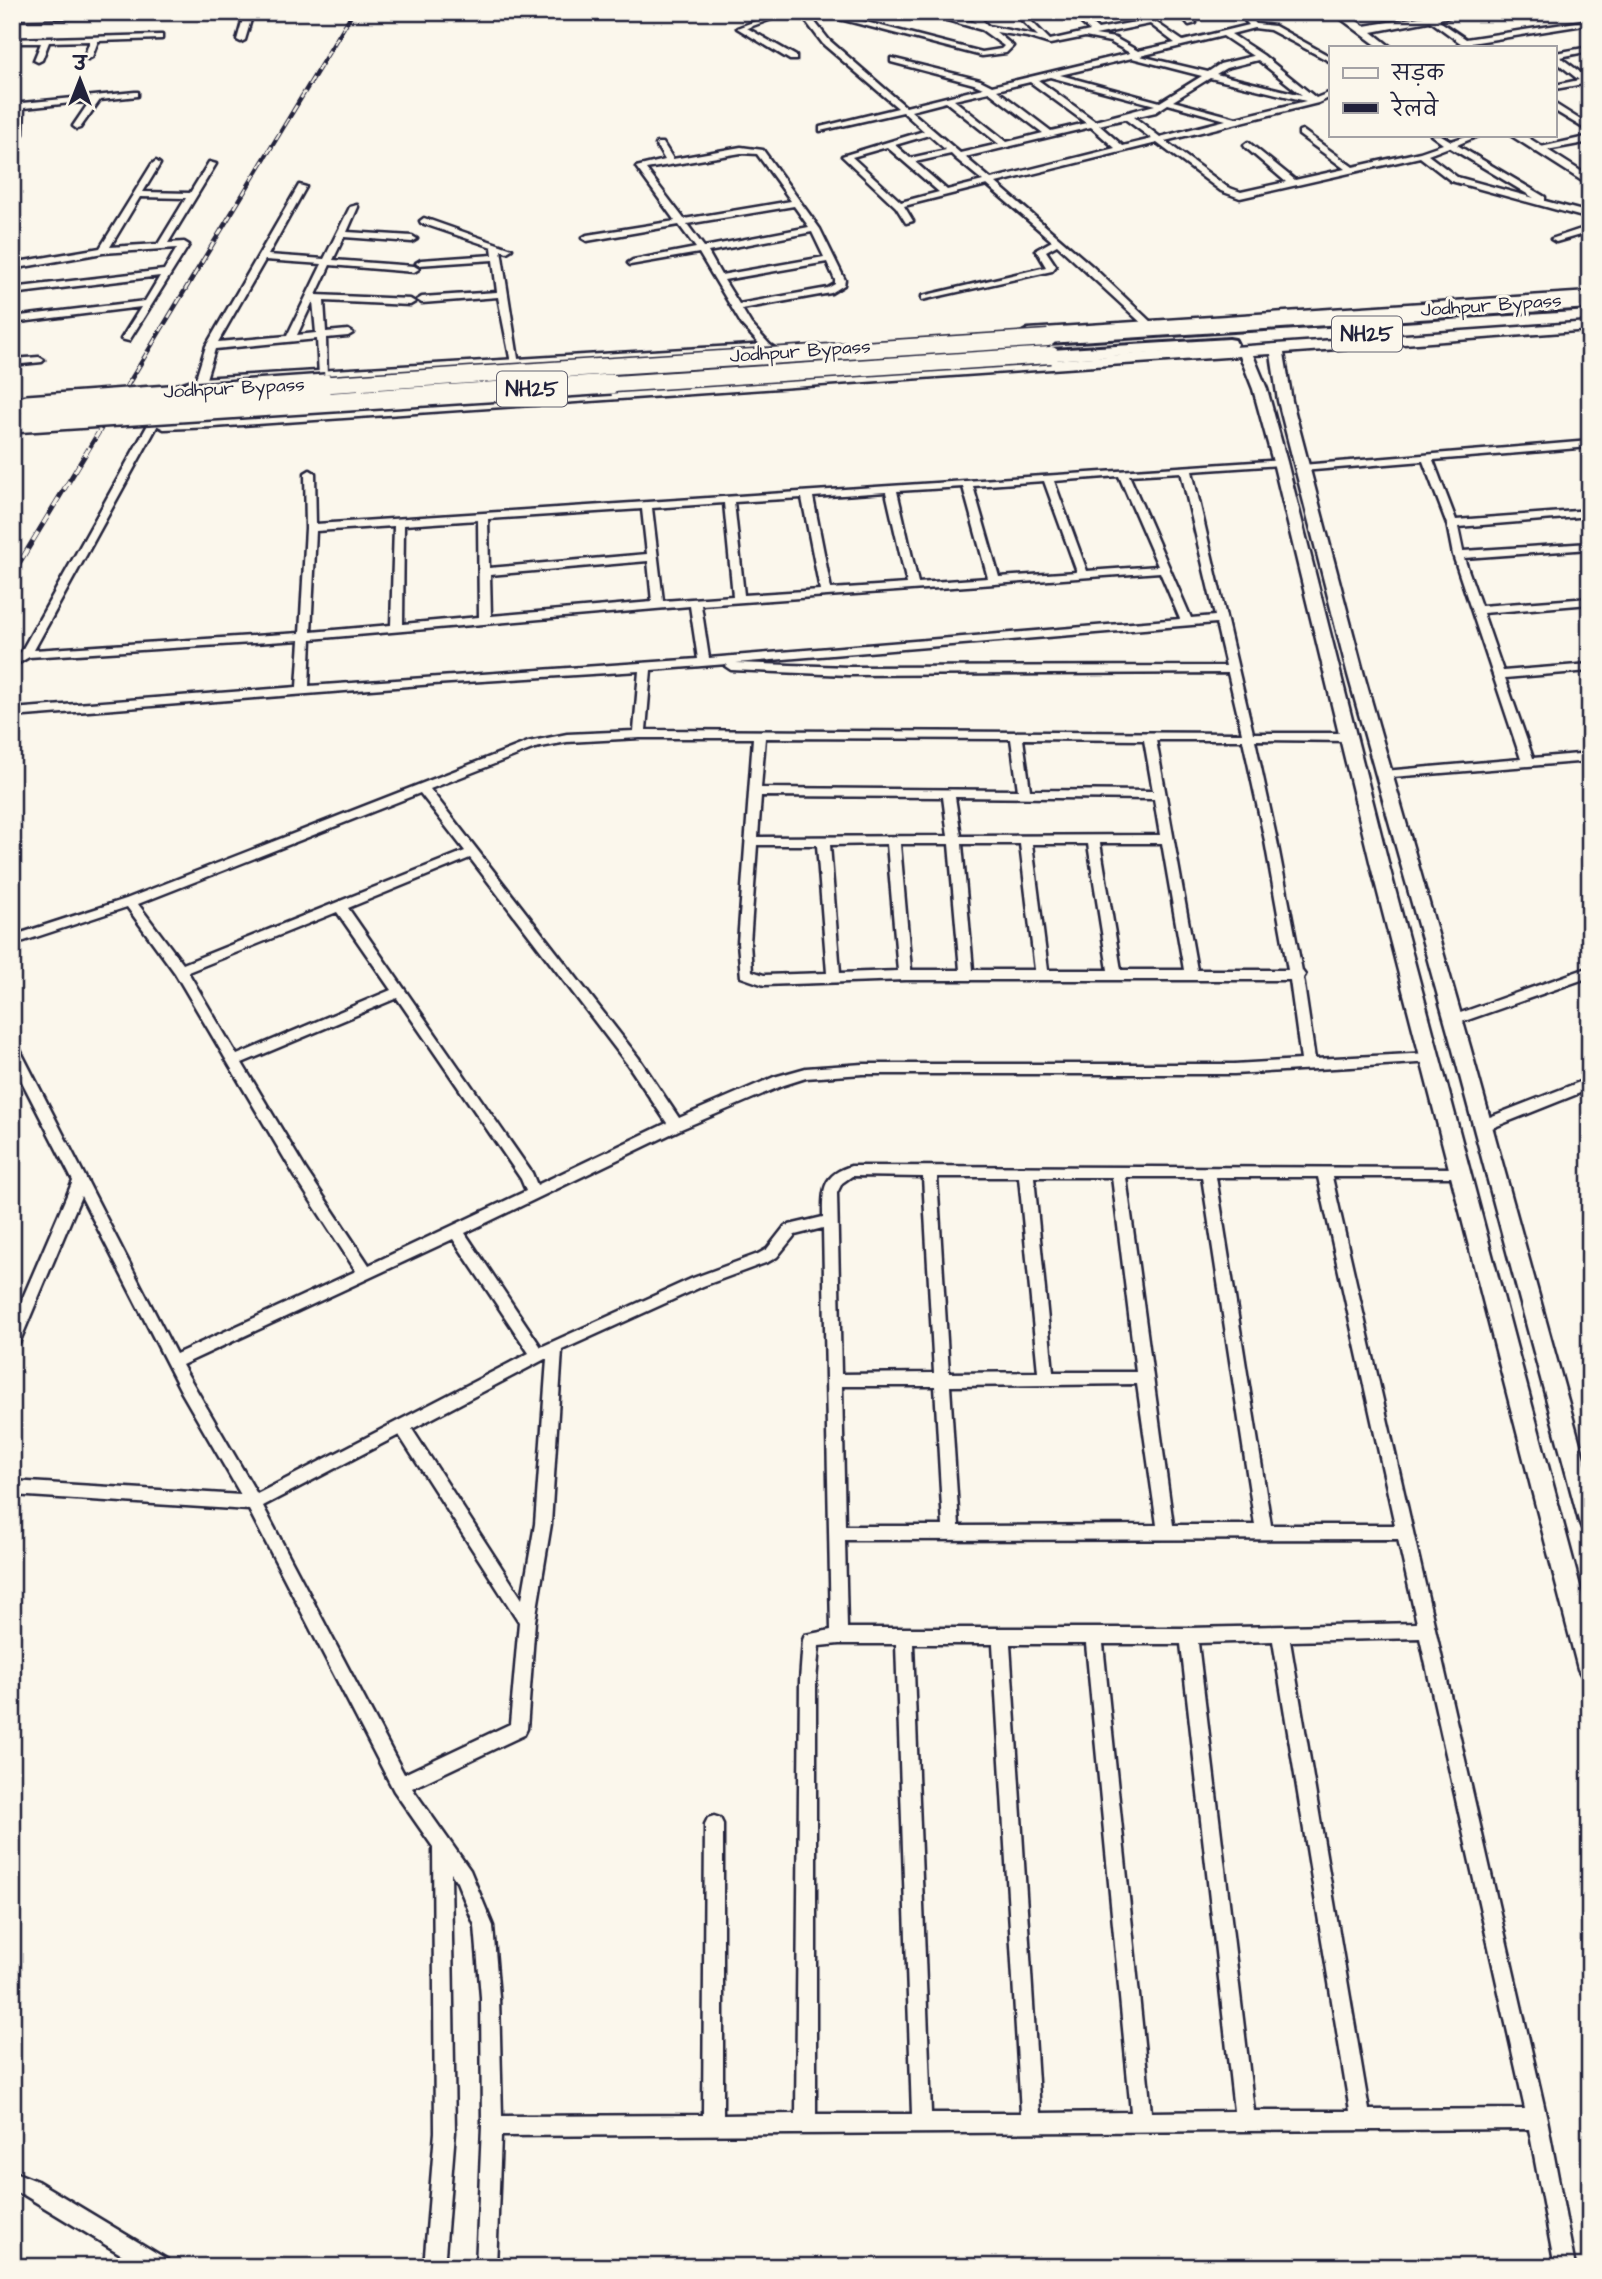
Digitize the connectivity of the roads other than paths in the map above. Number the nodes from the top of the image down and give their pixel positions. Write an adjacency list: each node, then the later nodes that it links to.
1 (787, 12): 39 (street)
2 (803, 12): 57 (street)
3 (817, 12): 19 (street)
4 (923, 12): 19 (street)
5 (970, 12): 19 (street)
6 (1017, 12): 29 (street)
7 (1073, 12): 21 (street)
8 (1182, 12): 17 (street)
9 (1241, 12): 18 (street)
10 (1337, 12): 20 (street)
11 (1452, 12): 20 (street)
12 (1470, 12): 15 (street)
13 (249, 13): 14 (street); 27 (street)
14 (12, 17)
15 (1432, 18): 20 (street); 31 (street)
16 (1590, 22): 31 (street)
17 (1192, 23)
18 (1254, 26): 22 (street); 40 (street)
19 (985, 28): 29 (street)
20 (1360, 28): 32 (street)
21 (1096, 32): 23 (street); 30 (street)
22 (1226, 34): 30 (street); 37 (street)
23 (1084, 35): 29 (street); 34 (street)
24 (159, 37): 25 (street)
25 (94, 39): 26 (street); 36 (street)
26 (46, 40): 28 (street); 41 (street)
27 (241, 40)
28 (12, 41)
29 (1051, 42)
30 (1182, 44): 34 (street)
31 (1468, 45)
32 (1386, 46)
33 (1590, 49): 35 (street)
34 (1134, 55): 43 (street); 44 (street)
35 (1556, 56)
36 (88, 57)
37 (1260, 57): 43 (street); 53 (street)
38 (1556, 57): 46 (street)
39 (793, 58)
40 (1329, 59)
41 (38, 60)
42 (894, 60): 48 (street)
43 (1206, 74): 53 (street); 54 (street)
44 (1050, 75): 45 (street); 54 (street)
45 (1031, 79): 48 (street); 62 (street)
46 (1588, 81): 47 (street)
47 (1556, 87)
48 (990, 89): 52 (street); 69 (street)
49 (135, 94): 51 (street)
50 (1329, 95): 53 (street)
51 (97, 98): 55 (street); 63 (street)
52 (948, 100): 57 (street); 78 (street)
53 (1315, 101): 61 (street)
54 (1166, 103): 59 (street); 61 (street)
55 (16, 106): 68 (street)
56 (1556, 108): 60 (street)
57 (905, 111): 64 (street); 66 (street)
58 (1590, 114): 60 (street)
59 (1128, 117): 62 (street); 74 (street)
60 (1570, 117): 65 (street)
61 (1236, 121): 74 (street)
62 (1093, 124): 69 (street); 80 (street)
63 (77, 126)
64 (823, 129)
65 (1590, 131)
66 (930, 132): 75 (street); 82 (street)
67 (1302, 133): 88 (street)
68 (19, 134)
69 (1049, 134): 78 (street)
70 (1437, 136): 76 (street)
71 (1473, 136): 76 (street)
72 (1517, 136): 81 (street)
73 (1590, 139): 81 (street)
74 (1160, 140): 80 (street); 91 (street)
75 (888, 142): 84 (street); 97 (street)
76 (1450, 144): 83 (street); 98 (street)
77 (660, 145): 85 (street)
78 (1006, 145): 82 (street)
79 (1248, 145): 91 (street)
80 (1121, 149): 90 (street)
81 (1535, 149): 89 (street)
82 (955, 154): 84 (street); 90 (street)
83 (1422, 154): 88 (street); 98 (street)
84 (909, 161): 94 (street)
85 (671, 162): 96 (street); 103 (street)
86 (156, 164): 93 (street)
87 (212, 164): 95 (street)
88 (1352, 170): 91 (street)
89 (1590, 182)
90 (989, 183): 94 (street); 110 (street)
91 (1293, 183)
92 (302, 187): 114 (street)
93 (137, 194): 95 (street); 112 (street)
94 (946, 194): 97 (street)
95 (192, 196): 111 (street)
96 (797, 203): 103 (street); 104 (street)
97 (899, 205): 102 (street)
98 (1552, 205): 100 (street)
99 (354, 207): 106 (street)
100 (1590, 216)
101 (424, 221): 115 (street)
102 (909, 221)
103 (681, 222): 107 (street); 113 (street)
104 (815, 229): 113 (street); 116 (street)
105 (1590, 229): 109 (street)
106 (341, 234): 108 (street); 117 (street)
107 (587, 238)
108 (412, 239)
109 (1556, 239)
110 (1058, 241): 125 (street); 134 (street)
111 (161, 247): 112 (street); 120 (street)
112 (103, 250): 119 (street)
113 (702, 250): 118 (street); 121 (street)
114 (262, 257): 117 (street); 140 (street)
115 (498, 257): 117 (street); 123 (street)
116 (830, 259): 121 (street); 131 (street)
117 (327, 262): 126 (street)
118 (633, 263)
119 (12, 265)
120 (167, 272): 122 (street); 129 (street)
121 (718, 278): 131 (street)
122 (12, 291)
123 (502, 294): 127 (street); 147 (street)
124 (1590, 296): 134 (street)
125 (925, 298)
126 (314, 299): 128 (street); 137 (street); 139 (street)
127 (422, 300)
128 (410, 302)
129 (148, 303): 133 (street); 138 (street)
130 (1590, 303): 141 (highway)
131 (736, 307): 142 (street)
132 (1590, 318): 141 (highway, Jodhpur Bypass / NH25)
133 (12, 320)
134 (1150, 326): 142 (street)
135 (1590, 326): 143 (street)
136 (348, 333): 137 (street)
137 (321, 336): 139 (street); 148 (street)
138 (126, 339)
139 (289, 339): 140 (street)
140 (211, 346): 149 (street)
141 (1050, 347): 152 (highway, bridge); 154 (highway, Jodhpur Bypass / NH25, bridge)
142 (768, 348): 147 (street)
143 (1277, 351): 144 (street); 159 (street)
144 (1245, 353): 153 (street); 157 (street)
145 (39, 360): 146 (street)
146 (12, 362)
147 (516, 363): 148 (street)
148 (324, 376): 149 (street)
149 (200, 382): 150 (street)
150 (174, 389): 151 (street); 153 (street)
151 (12, 401)
152 (12, 406)
153 (155, 421): 192 (street)
154 (12, 423)
155 (1590, 444): 156 (street)
156 (1427, 457): 159 (street); 171 (street)
157 (1280, 462): 158 (street); 206 (street)
158 (1186, 468): 161 (street); 187 (street)
159 (1302, 468): 210 (street)
160 (310, 472): 172 (street)
161 (1123, 473): 162 (street); 176 (street)
162 (1048, 478): 163 (street); 178 (street)
163 (967, 484): 164 (street); 179 (street)
164 (891, 489): 165 (street); 180 (street)
165 (807, 495): 166 (street); 181 (street)
166 (729, 501): 167 (street); 182 (street)
167 (647, 507): 169 (street); 175 (street)
168 (1590, 513): 171 (street)
169 (483, 517): 170 (street); 177 (street)
170 (399, 522): 172 (street); 190 (street)
171 (1452, 524): 174 (street)
172 (311, 528): 191 (street)
173 (1590, 546): 174 (street)
174 (1458, 555): 186 (street)
175 (653, 557): 177 (street); 185 (street)
176 (1162, 569): 178 (street); 189 (street)
177 (484, 572): 188 (street)
178 (1083, 574): 179 (street)
179 (995, 580): 180 (street)
180 (913, 586): 181 (street)
181 (826, 592): 182 (street)
182 (739, 598): 184 (street)
183 (1590, 601): 186 (street)
184 (695, 602): 185 (street); 193 (street)
185 (658, 605): 188 (street)
186 (1478, 610): 199 (street)
187 (1220, 619): 189 (street); 198 (street)
188 (485, 620): 190 (street)
189 (1187, 622): 193 (street)
190 (397, 628): 191 (street)
191 (305, 636): 192 (street); 200 (street)
192 (26, 654): 194 (street)
193 (704, 661): 195 (street)
194 (12, 664)
195 (673, 664): 196 (street); 198 (street)
196 (645, 667): 200 (street); 202 (street)
197 (1590, 667): 199 (street)
198 (1234, 669): 207 (street)
199 (1499, 674): 209 (street)
200 (303, 690): 201 (street)
201 (12, 713)
202 (640, 734): 203 (street); 211 (street)
203 (759, 736): 205 (street); 212 (street)
204 (1149, 736): 205 (street); 207 (street); 215 (street)
205 (1017, 737): 213 (street)
206 (1349, 737): 207 (street); 239 (street)
207 (1250, 739): 234 (street)
208 (1590, 757): 209 (street)
209 (1528, 762): 210 (street)
210 (1384, 775): 237 (street)
211 (423, 788): 223 (street); 224 (street)
212 (756, 792): 214 (street); 222 (street)
213 (1024, 792): 214 (street); 215 (street)
214 (948, 793): 217 (street)
215 (1160, 795): 219 (street)
216 (1025, 838): 217 (street); 218 (street); 229 (street)
217 (955, 839): 221 (street); 232 (street)
218 (1093, 839): 219 (street); 233 (street)
219 (1168, 839): 230 (street)
220 (823, 840): 221 (street); 222 (street); 235 (street)
221 (893, 840): 231 (street)
222 (752, 841): 235 (street)
223 (472, 853): 225 (street); 243 (street)
224 (130, 902): 226 (street); 227 (street)
225 (341, 906): 227 (street); 236 (street)
226 (12, 941)
227 (180, 970): 240 (street)
228 (1590, 972): 237 (street)
229 (1042, 974): 232 (street); 233 (street)
230 (1191, 974): 233 (street); 234 (street)
231 (905, 975): 232 (street); 235 (street)
232 (967, 975)
233 (1115, 975)
234 (1298, 975): 241 (street)
235 (834, 976)
236 (399, 992): 240 (street); 252 (street)
237 (1454, 1020): 244 (street)
238 (12, 1048): 251 (street)
239 (1430, 1058): 241 (street); 250 (street)
240 (235, 1061): 255 (street)
241 (1309, 1066): 243 (street)
242 (1590, 1083): 244 (street)
243 (676, 1125): 252 (street)
244 (1482, 1126): 267 (street)
245 (930, 1171): 246 (street); 253 (street); 262 (street)
246 (1026, 1172): 247 (street); 260 (street)
247 (1118, 1172): 248 (street); 261 (street)
248 (1208, 1172): 249 (street); 269 (street)
249 (1324, 1172): 250 (street); 271 (street)
250 (1459, 1172): 281 (street)
251 (80, 1181): 256 (street); 259 (street)
252 (533, 1192): 254 (street)
253 (830, 1221): 257 (street); 263 (street)
254 (456, 1231): 255 (street); 258 (street)
255 (366, 1273): 259 (street)
256 (12, 1341)
257 (555, 1348): 258 (street); 273 (street)
258 (539, 1356): 264 (street)
259 (173, 1362): 266 (street)
260 (1046, 1378): 261 (street); 262 (street)
261 (1144, 1378): 268 (street)
262 (942, 1379): 263 (street); 270 (street)
263 (834, 1380): 272 (street)
264 (402, 1426): 266 (street); 273 (street)
265 (12, 1488): 266 (street)
266 (254, 1503): 282 (street)
267 (1590, 1521)
268 (1166, 1531): 269 (street); 270 (street)
269 (1264, 1531): 271 (street)
270 (951, 1532): 272 (street)
271 (1403, 1532): 274 (street)
272 (837, 1533): 276 (street)
273 (527, 1621): 282 (street)
274 (1426, 1630): 275 (street); 285 (street)
275 (1280, 1634): 278 (street); 288 (street)
276 (839, 1636): 279 (street); 292 (street)
277 (1094, 1636): 278 (street); 280 (street); 286 (street)
278 (1189, 1636): 287 (street)
279 (904, 1637): 280 (street); 290 (street)
280 (1001, 1637): 289 (street)
281 (1590, 1669)
282 (400, 1785): 284 (street)
283 (714, 1824): 291 (street)
284 (442, 1846): 293 (street); 296 (street)
285 (1537, 2119): 288 (street); 298 (street)
286 (1142, 2121): 287 (street); 289 (street)
287 (1245, 2121): 288 (street)
288 (1361, 2121)
289 (1031, 2122): 290 (street)
290 (922, 2123): 292 (street)
291 (713, 2124): 292 (street); 293 (street)
292 (806, 2124)
293 (492, 2126): 297 (street)
294 (12, 2181): 295 (street)
295 (161, 2267)
296 (434, 2267)
297 (485, 2267)
298 (1565, 2267)

